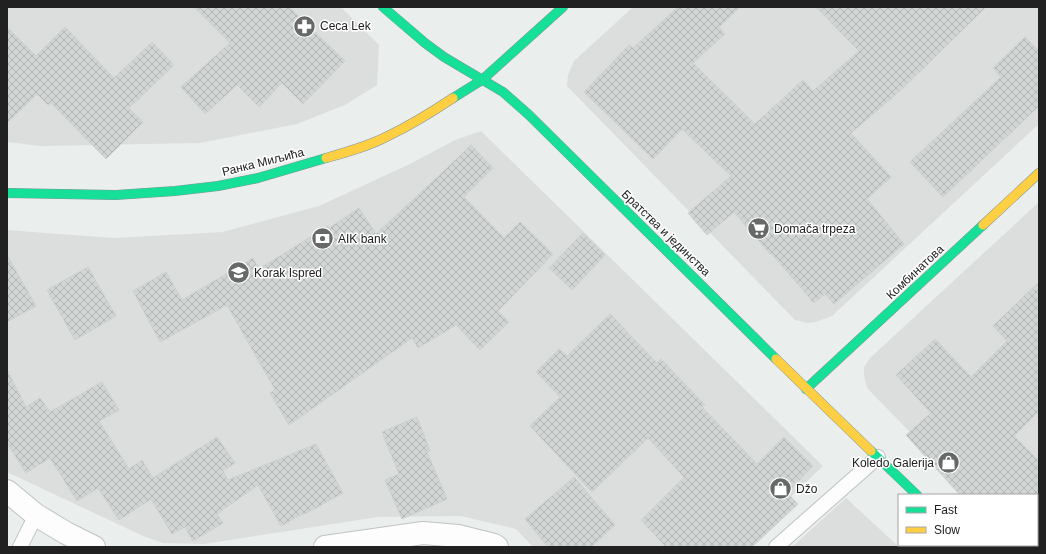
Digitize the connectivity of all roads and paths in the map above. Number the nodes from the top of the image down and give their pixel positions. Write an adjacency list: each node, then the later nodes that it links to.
1 (384, 7): 3 (street, Братства и јединства)
2 (563, 7): 3 (street, Ранка Миљића)
3 (482, 80): 5 (street, Ранка Миљића); 6 (street, Братства и јединства)
4 (1039, 173): 6 (street, Комбинатова)
5 (7, 193)
6 (806, 388): 7 (street, Братства и јединства)
7 (878, 457): 9 (street, Братства и јединства); 15 (lane)
8 (7, 491): 10 (street)
9 (916, 494)
10 (36, 515): 11 (lane); 12 (street)
11 (20, 547)
12 (94, 547)
13 (325, 547): 14 (street)
14 (497, 547)
15 (776, 547)

